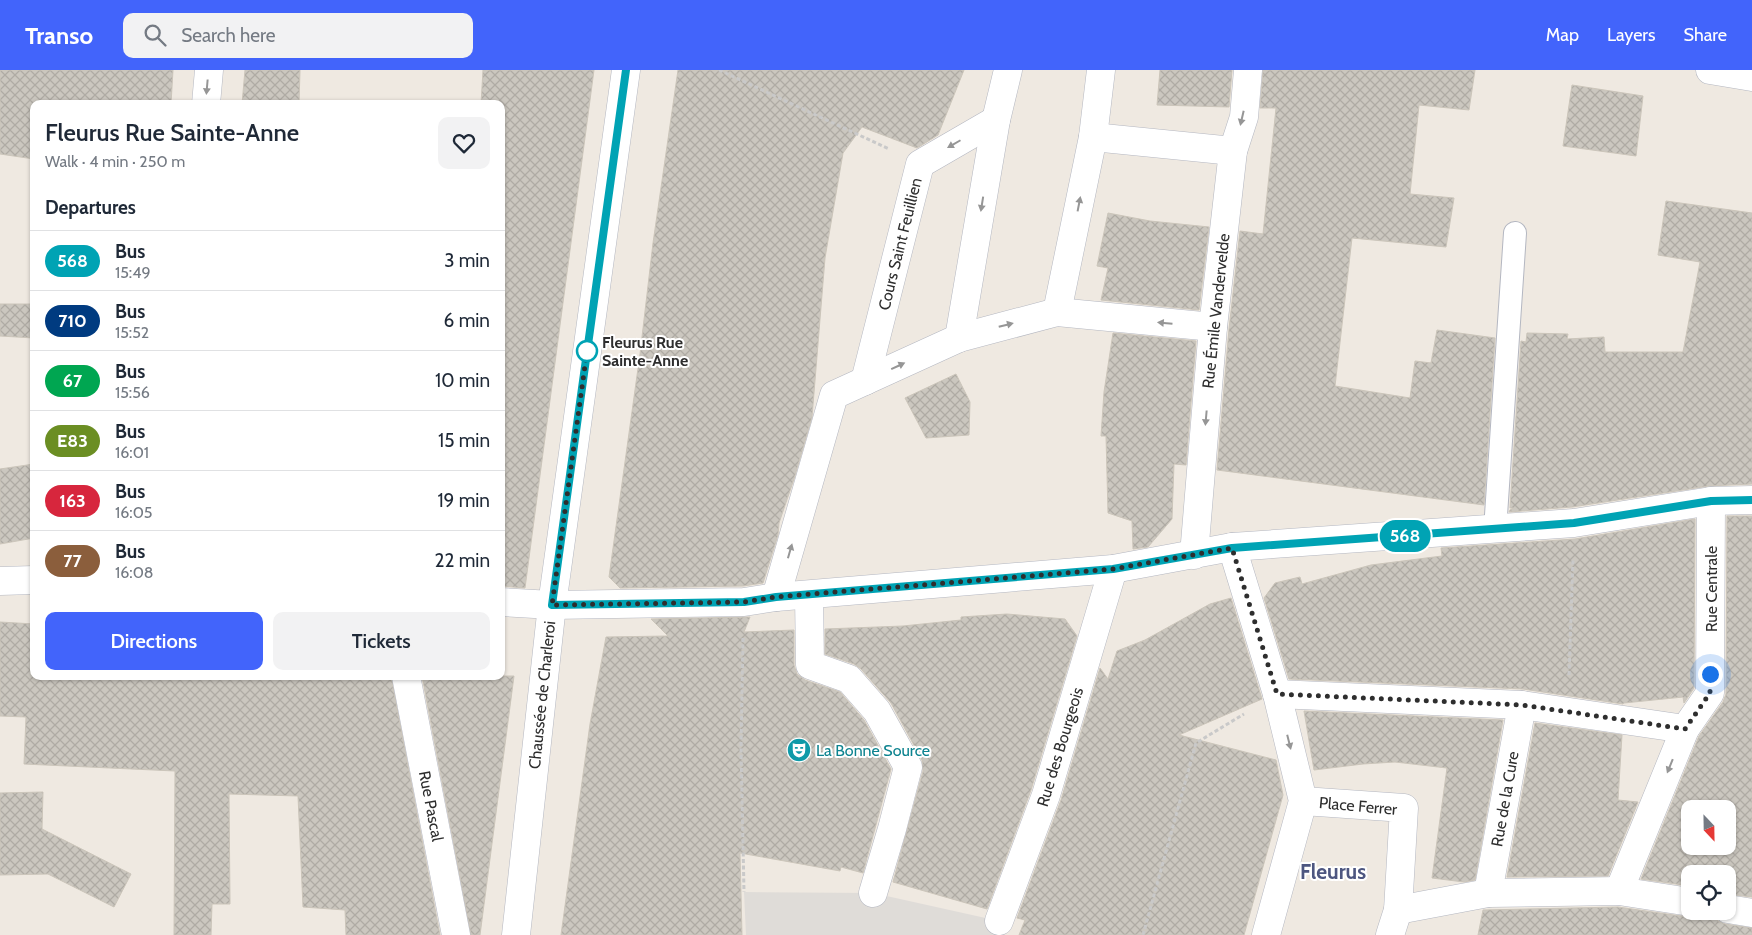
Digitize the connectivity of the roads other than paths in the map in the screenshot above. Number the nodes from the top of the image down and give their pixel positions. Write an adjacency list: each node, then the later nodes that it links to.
1 (209, 70): 8 (street, one-way to 8)
2 (626, 70): 28 (street, Chaussée de Charleroi)
3 (1008, 70): 9 (street)
4 (1101, 70): 10 (street)
5 (1248, 70): 11 (street, Rue Émile Vandervelde, one-way to 11)
6 (1710, 70): 7 (street)
7 (1752, 77)
8 (206, 100)
9 (996, 120): 15 (street, one-way to 15); 16 (street, Cours Saint Feuillien, one-way to 16)
10 (1092, 137): 11 (street); 13 (street, one-way to 10)
11 (1232, 151): 14 (street, Rue Émile Vandervelde)
12 (1515, 233): 19 (lane)
13 (1057, 312): 14 (street, one-way to 13); 15 (street, one-way to 13)
14 (1213, 327): 21 (street, Rue Émile Vandervelde, one-way to 21)
15 (959, 338): 16 (street, one-way to 15)
16 (865, 381): 26 (street, one-way to 16)
17 (1752, 500): 18 (street)
18 (1711, 501): 19 (street); 32 (street, Rue Centrale)
19 (1495, 530): 20 (street)
20 (1232, 548): 21 (street); 30 (street, Place Ferrer)
21 (1194, 555): 22 (street)
22 (1113, 569): 25 (street); 40 (street, Rue des Bourgeois)
23 (30, 580): 24 (street)
24 (0, 581)
25 (809, 595): 26 (street); 35 (street)
26 (776, 597): 28 (street)
27 (505, 602): 28 (street)
28 (552, 605): 43 (street, Chaussée de Charleroi)
29 (407, 680): 42 (street, Rue Pascal)
30 (1277, 694): 31 (street); 33 (street, Place Ferrer, one-way to 33)
31 (1522, 705): 32 (street); 36 (street, Rue de la Cure)
32 (1685, 729): 34 (street, Rue Centrale, one-way to 34)
33 (1303, 801): 41 (street, Place Ferrer); 44 (street, Place Ferrer)
34 (1619, 890): 36 (street, Place Ferrer); 37 (street, Place Ferrer)
35 (873, 893)
36 (1488, 893): 41 (street, Place Ferrer)
37 (1681, 900)
38 (1736, 910): 39 (street)
39 (1752, 913)
40 (999, 921)
41 (1394, 922)
42 (456, 935)
43 (516, 935)
44 (1266, 935)

